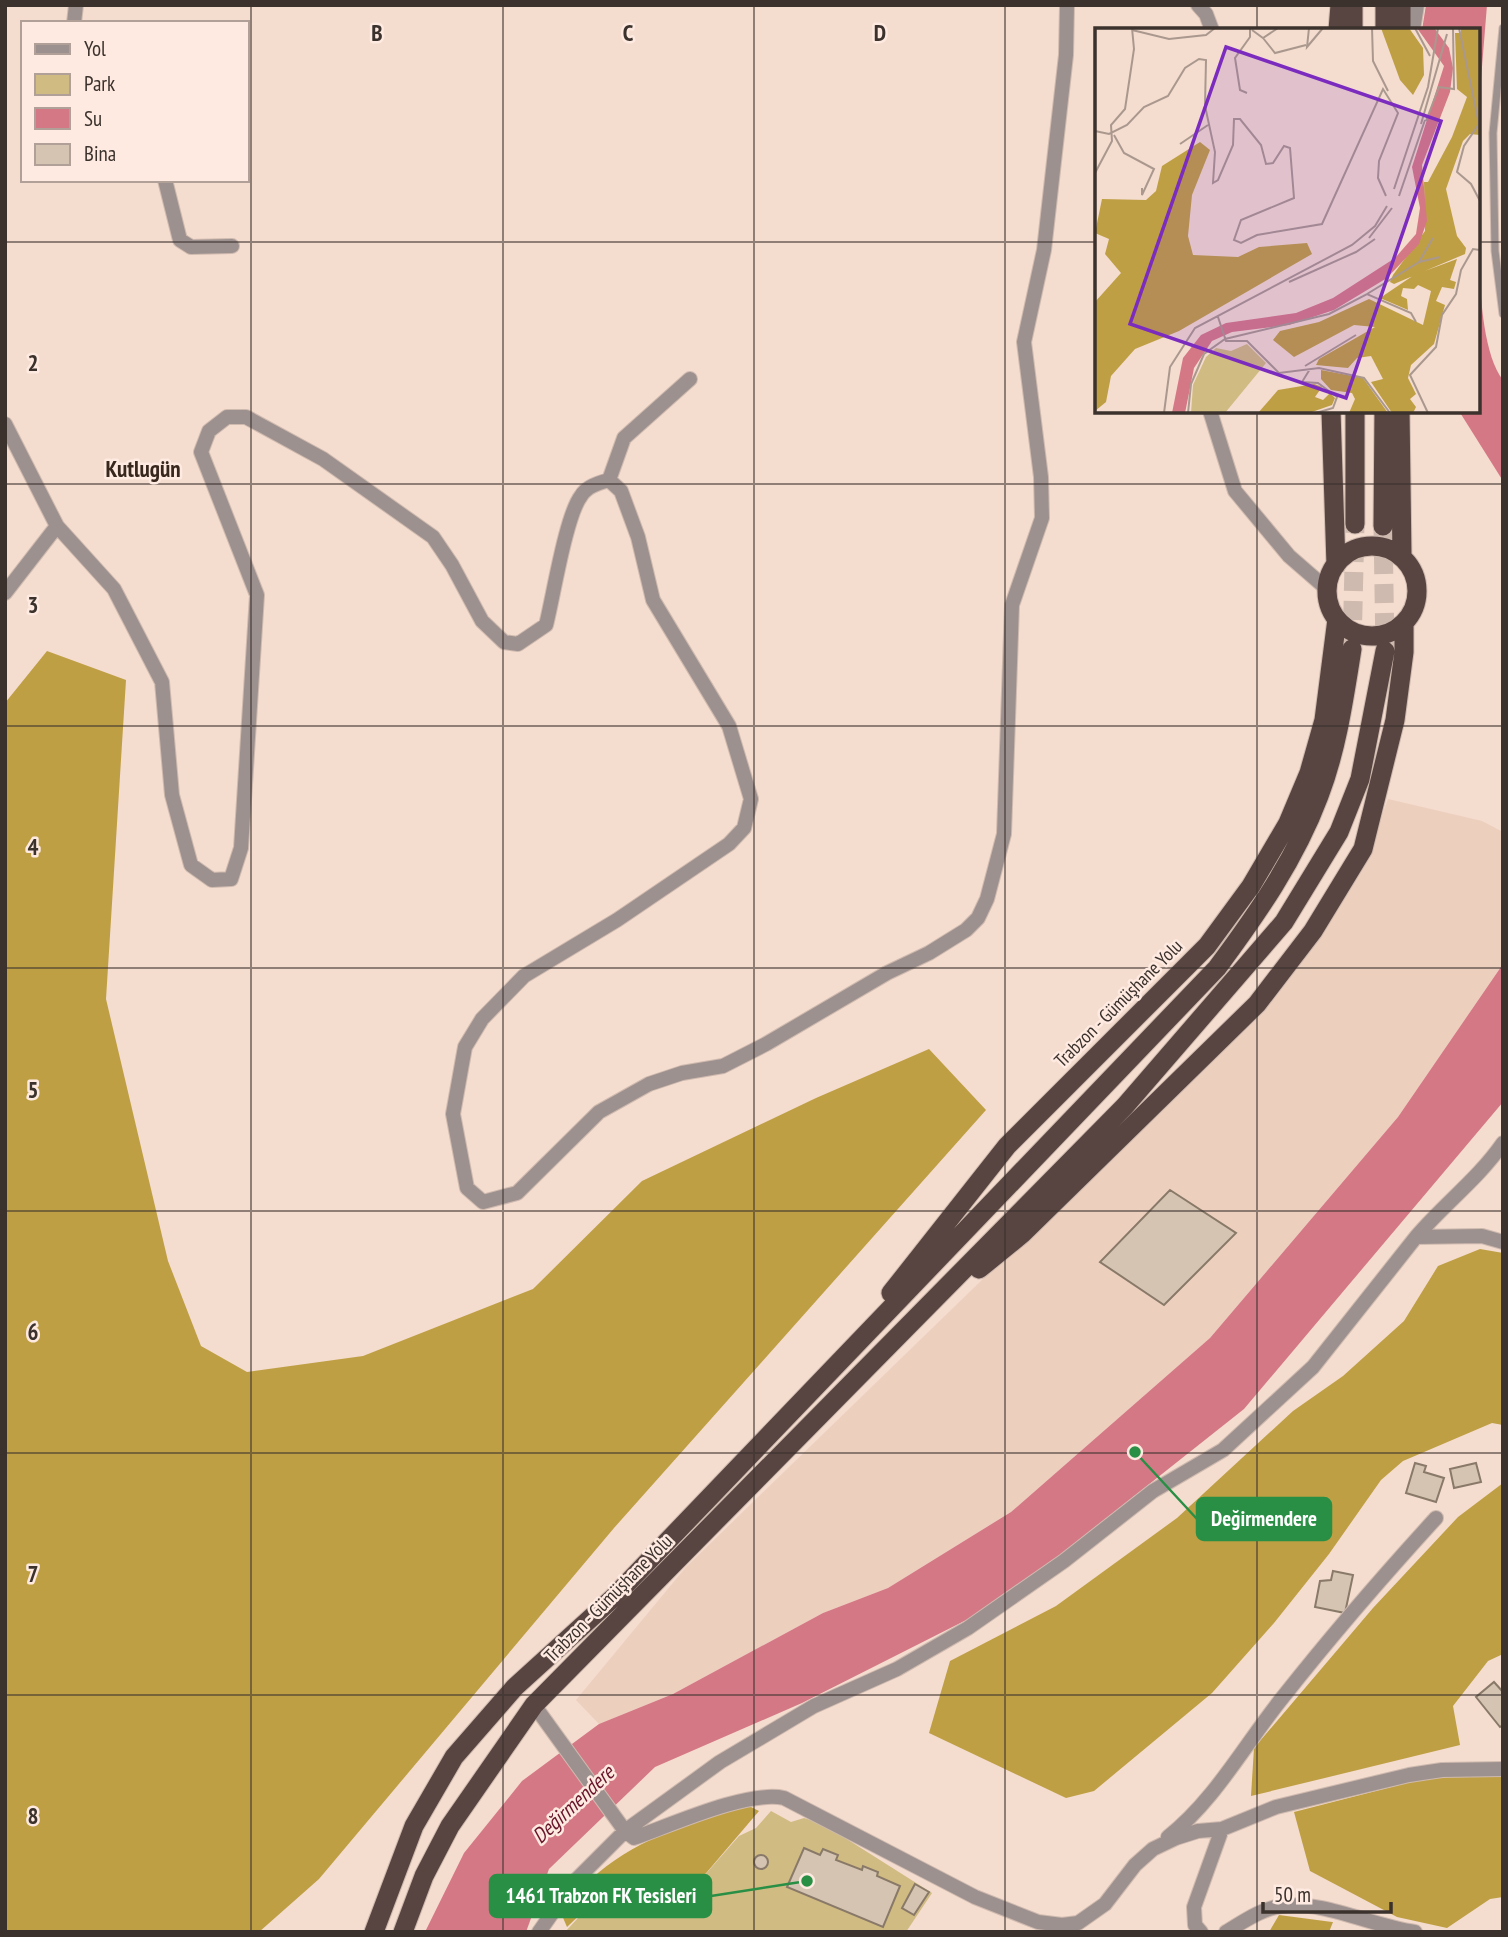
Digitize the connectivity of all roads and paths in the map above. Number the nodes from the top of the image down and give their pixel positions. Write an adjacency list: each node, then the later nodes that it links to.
1 (1067, 5): 25 (street)
2 (1198, 5): 8 (street)
3 (1340, 5): 9 (highway)
4 (1353, 5): 10 (highway)
5 (1385, 5): 11 (highway)
6 (1401, 5): 12 (highway)
7 (1418, 5): 13 (street)
8 (1211, 28)
9 (1338, 28)
10 (1353, 28)
11 (1385, 28)
12 (1401, 28)
13 (1413, 28)
14 (1503, 28): 17 (lane)
15 (166, 182): 16 (street)
16 (232, 246)
17 (1503, 314)
18 (690, 379): 25 (street)
19 (1211, 413): 31 (street)
20 (1331, 413): 30 (highway)
21 (1355, 413): 26 (highway)
22 (1384, 413): 28 (highway)
23 (1400, 413): 29 (highway, Trabzon - Gümüşhane Yolu)
24 (5, 424): 27 (street)
25 (609, 480): 27 (street)
26 (1355, 524)
27 (57, 526): 32 (street)
28 (1383, 526)
29 (1402, 557): 30 (highway); 34 (highway, Trabzon - Gümüşhane Yolu)
30 (1336, 565): 31 (highway)
31 (1327, 589): 33 (highway, Trabzon - Gümüşhane Yolu)
32 (5, 593)
33 (1338, 619): 34 (highway); 41 (highway, Trabzon - Gümüşhane Yolu)
34 (1404, 623): 40 (highway, Trabzon - Gümüşhane Yolu)
35 (1352, 649): 41 (highway, Trabzon - Gümüşhane Yolu)
36 (1385, 651): 40 (highway, Trabzon - Gümüşhane Yolu)
37 (1503, 1143): 38 (street)
38 (1416, 1237): 39 (street); 46 (street)
39 (1503, 1242)
40 (899, 1334): 43 (highway, Trabzon - Gümüşhane Yolu)
41 (834, 1367): 48 (highway, Trabzon - Gümüşhane Yolu)
42 (1436, 1518): 47 (street)
43 (539, 1712): 46 (street); 49 (highway, Trabzon - Gümüşhane Yolu)
44 (1503, 1769): 45 (street)
45 (1222, 1829): 47 (street); 51 (street)
46 (625, 1830): 47 (street); 50 (street)
47 (1153, 1849)
48 (374, 1932)
49 (403, 1932)
50 (539, 1932)
51 (1201, 1932)
52 (1226, 1932): 53 (street)
53 (1415, 1932)

